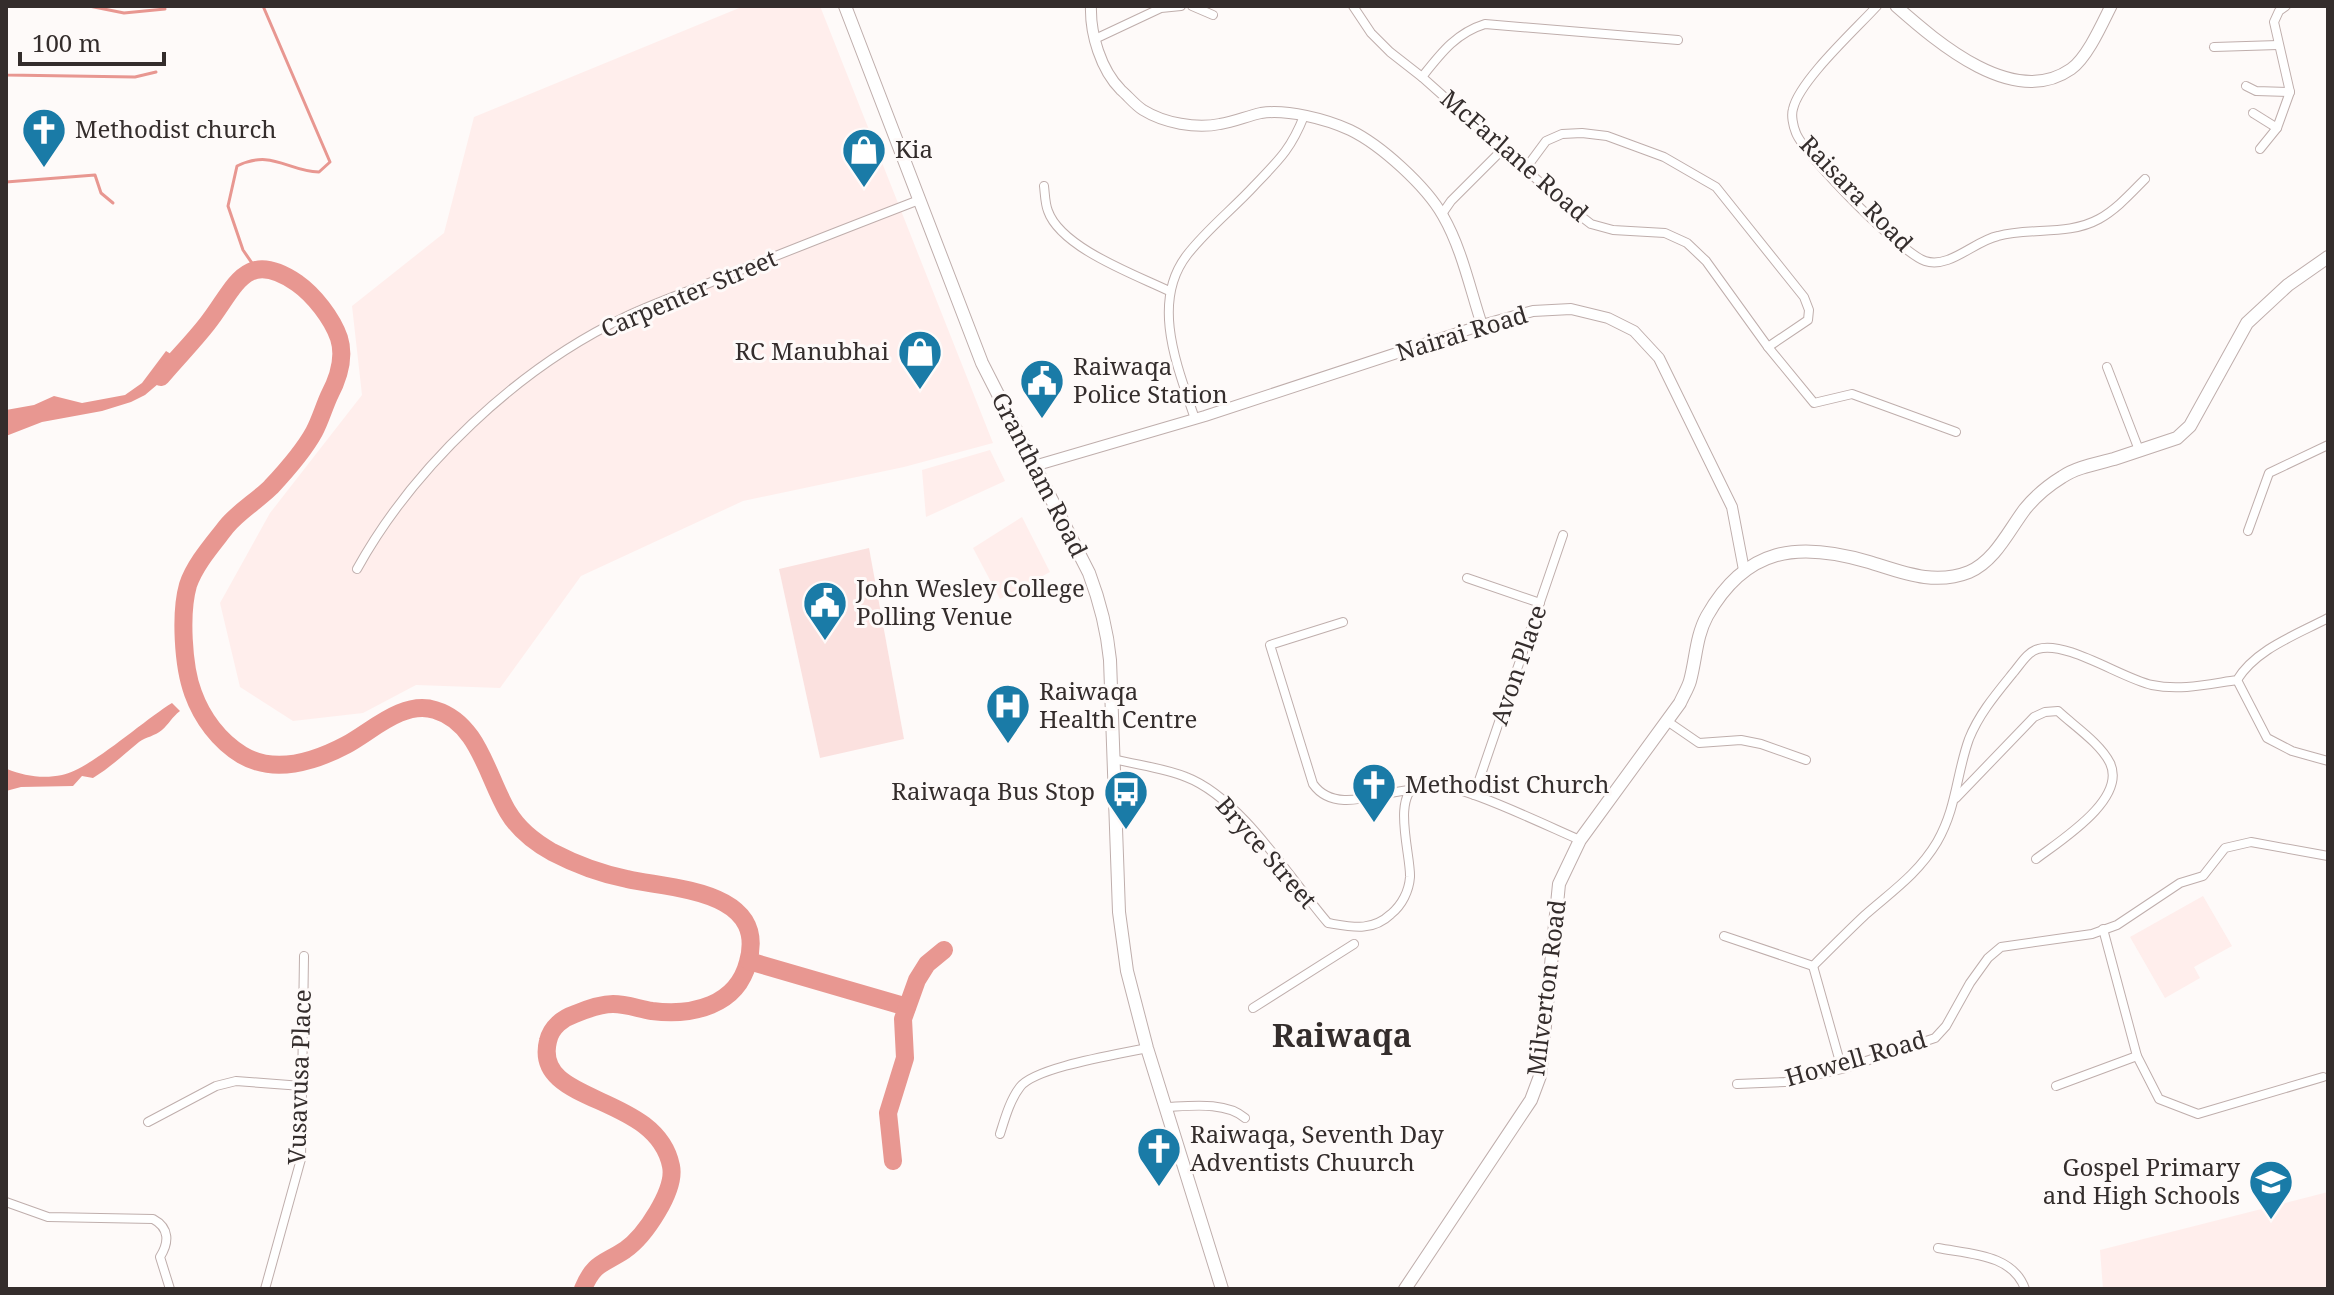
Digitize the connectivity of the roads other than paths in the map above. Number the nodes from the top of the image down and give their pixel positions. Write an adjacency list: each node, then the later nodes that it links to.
1 (845, 6): 26 (main road, Grantham Road)
2 (1091, 6): 11 (street)
3 (1181, 6): 11 (street)
4 (1192, 6): 10 (street)
5 (1353, 6): 15 (street, McFarlane Road)
6 (1877, 6): 24 (street, Raisara Road)
7 (1896, 6): 8 (main road)
8 (2111, 6)
9 (2286, 6): 13 (street)
10 (1213, 15)
11 (1095, 39): 19 (street)
12 (1678, 40): 15 (street)
13 (2278, 45): 14 (street); 17 (street)
14 (2214, 47)
15 (1422, 77): 21 (street, McFarlane Road)
16 (2246, 86): 17 (street)
17 (2290, 92): 20 (street)
18 (2253, 113): 20 (street)
19 (1304, 116): 27 (street); 29 (street)
20 (2277, 128): 22 (street)
21 (1503, 149): 23 (street, McFarlane Road); 27 (street)
22 (2260, 149)
23 (1526, 168): 31 (street, McFarlane Road); 31 (street)
24 (2145, 179)
25 (1044, 186): 29 (street)
26 (919, 200): 37 (main road, Grantham Road); 40 (street, Carpenter Street)
27 (1442, 214): 30 (street)
28 (2328, 257): 36 (main road, Milverton Road)
29 (1169, 291): 33 (street)
30 (1482, 325): 33 (street, Nairai Road); 41 (street, Nairai Road)
31 (1768, 347): 34 (street, McFarlane Road)
32 (2107, 367): 36 (street)
33 (1195, 419): 37 (street, Nairai Road)
34 (1956, 432)
35 (2328, 445): 38 (street)
36 (2139, 450): 41 (main road, Milverton Road)
37 (1034, 466): 48 (main road, Grantham Road)
38 (2248, 531)
39 (1563, 535): 43 (street, Avon Place)
40 (357, 569)
41 (1744, 570): 47 (main road, Milverton Road)
42 (1467, 578): 43 (street)
43 (1540, 603): 52 (street, Avon Place)
44 (2328, 618): 46 (street)
45 (1343, 622): 51 (street)
46 (2237, 680): 50 (street); 53 (street)
47 (1667, 721): 49 (street); 54 (main road, Milverton Road)
48 (1114, 759): 51 (street, Bryce Street); 63 (main road, Grantham Road)
49 (1806, 760)
50 (2328, 761)
51 (1410, 790): 52 (street)
52 (1474, 795): 54 (street)
53 (1956, 799): 56 (street); 61 (street)
54 (1580, 840): 79 (main road, Milverton Road)
55 (2328, 856): 57 (street, Howell Road)
56 (2036, 859)
57 (2103, 929): 64 (street); 65 (street, Howell Road)
58 (1724, 936): 61 (street)
59 (1354, 944): 62 (street)
60 (304, 956): 68 (street, Vusavusa Place)
61 (1813, 966): 65 (street)
62 (1253, 1008)
63 (1147, 1048): 70 (main road, Grantham Road); 73 (street)
64 (2137, 1056): 66 (street); 69 (street)
65 (1842, 1069): 67 (street, Howell Road)
66 (2323, 1077)
67 (1737, 1084)
68 (302, 1086): 72 (street); 77 (street, Vusavusa Place)
69 (2056, 1086)
70 (1166, 1107): 71 (street); 78 (main road, Grantham Road)
71 (1245, 1118)
72 (148, 1122)
73 (1000, 1134)
74 (6, 1202): 76 (street)
75 (1938, 1248): 80 (street)
76 (170, 1289)
77 (265, 1289)
78 (1222, 1289)
79 (1405, 1289)
80 (2025, 1289)

